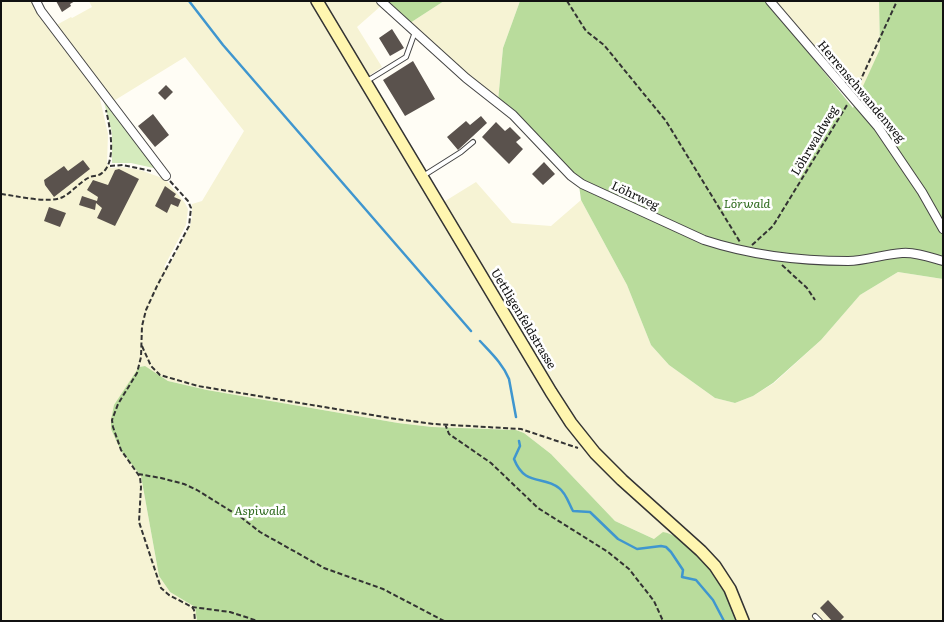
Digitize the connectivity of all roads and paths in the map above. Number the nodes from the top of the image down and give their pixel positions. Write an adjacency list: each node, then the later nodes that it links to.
1 (36, 1): 13 (street)
2 (317, 1): 8 (main road, Uettligenfeldstrasse)
3 (382, 1): 7 (street, Löhrweg)
4 (567, 1): 17 (path)
5 (770, 1): 9 (street, Herrenschwandenweg)
6 (897, 1): 9 (path, Löhrwaldweg)
7 (415, 32): 8 (lane); 17 (street, Löhrweg)
8 (365, 83): 14 (main road, Uettligenfeldstrasse)
9 (852, 97): 16 (street, Herrenschwandenweg); 17 (path, Löhrwaldweg)
10 (105, 109): 12 (path)
11 (473, 142): 14 (lane)
12 (110, 166): 13 (path); 15 (path)
13 (166, 176): 21 (path)
14 (421, 177): 23 (main road, Uettligenfeldstrasse)
15 (1, 194)
16 (943, 229)
17 (745, 251): 18 (street, Löhrweg)
18 (773, 256): 19 (street, Löhrweg); 20 (path)
19 (943, 261)
20 (815, 300)
21 (142, 344): 22 (path); 24 (path)
22 (445, 424): 23 (path); 30 (path)
23 (595, 453): 31 (main road, Uettligenfeldstrasse)
24 (138, 474): 25 (path); 29 (path)
25 (192, 607): 27 (path); 28 (path)
26 (815, 616): 32 (lane)
27 (195, 621)
28 (258, 621)
29 (444, 621)
30 (663, 621)
31 (743, 621)
32 (820, 621)

